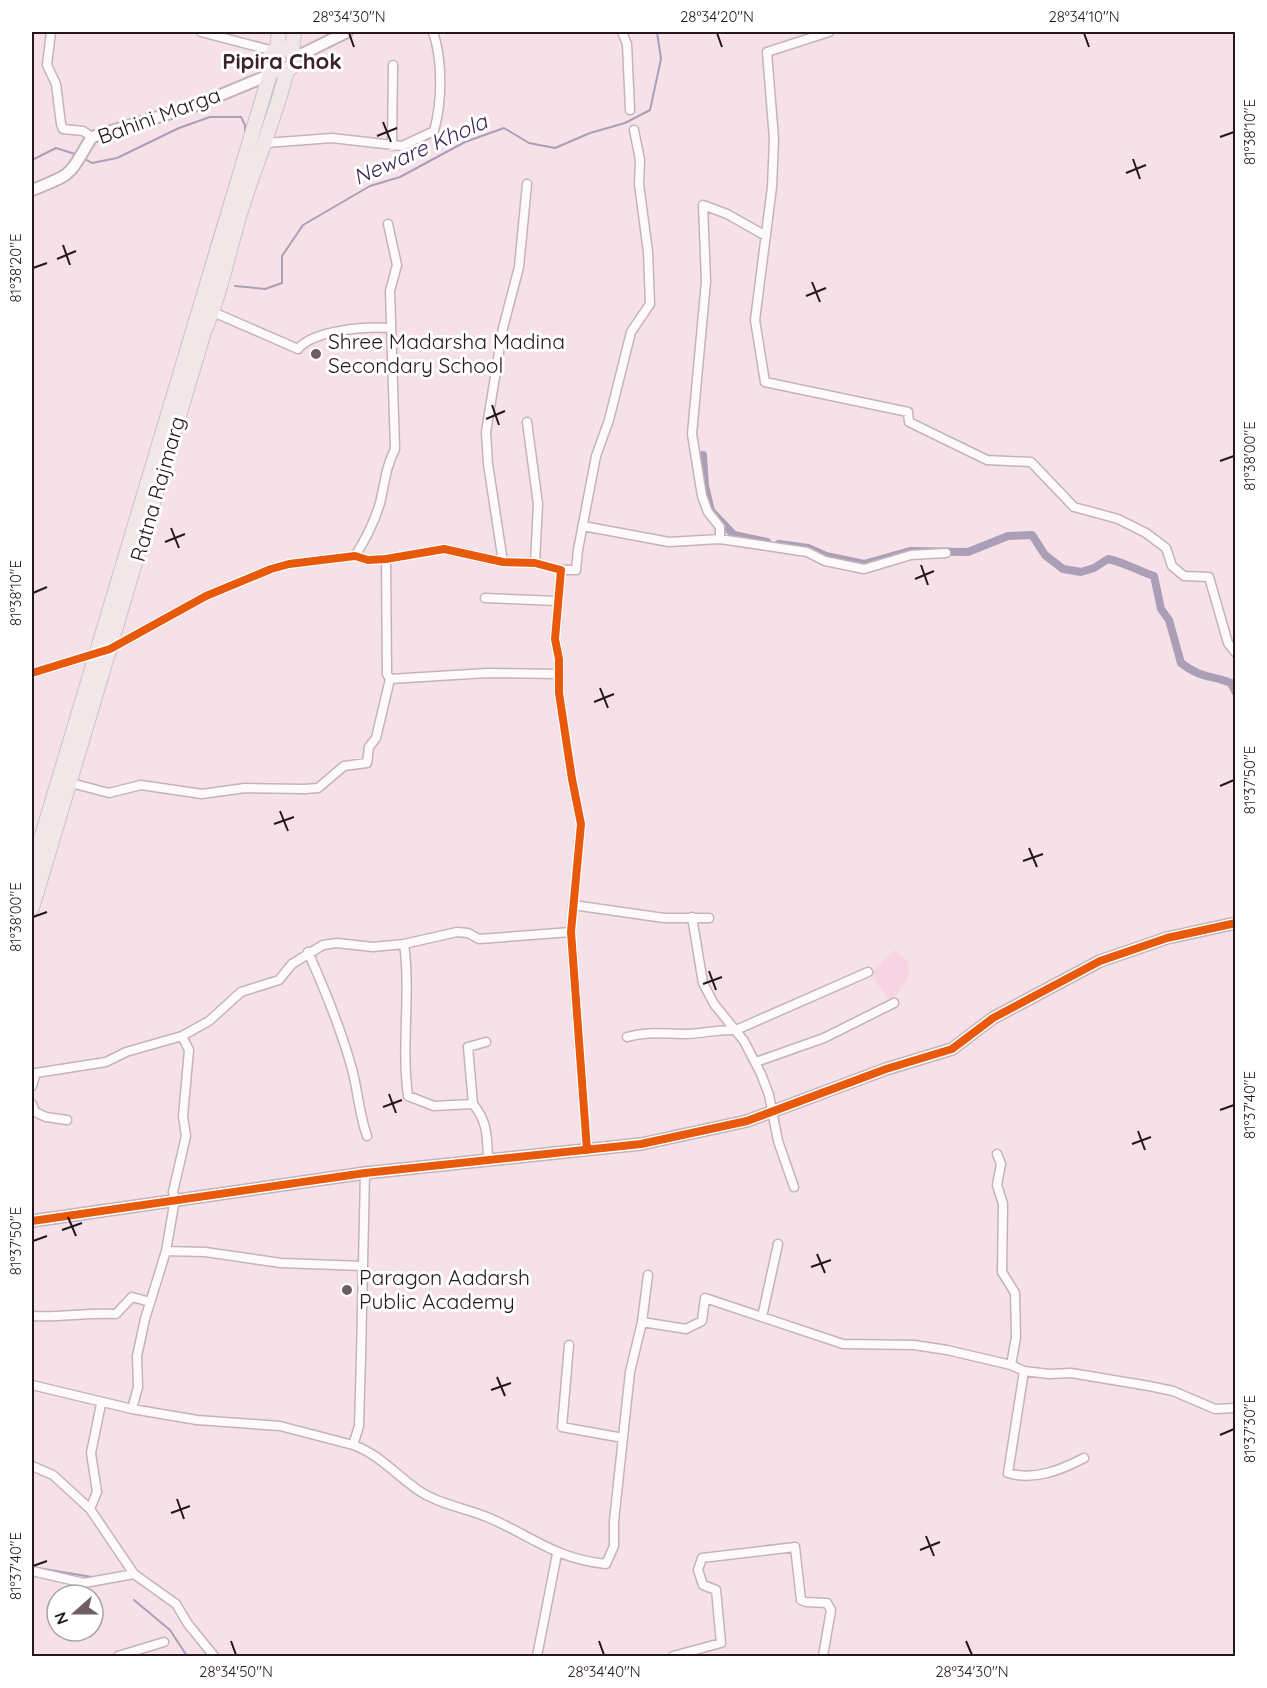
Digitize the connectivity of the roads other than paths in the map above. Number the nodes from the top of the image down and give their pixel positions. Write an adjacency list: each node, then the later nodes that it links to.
1 (51, 32): 18 (street)
2 (201, 32): 11 (street)
3 (279, 32): 11 (main road, Ratna Rajmarg)
4 (294, 32): 12 (main road, Ratna Rajmarg)
5 (347, 32): 12 (street)
6 (433, 32): 20 (street)
7 (622, 32): 16 (street)
8 (799, 32): 10 (street)
9 (829, 32): 10 (street)
10 (801, 41): 24 (street)
11 (275, 50): 12 (main road); 14 (main road, Ratna Rajmarg)
12 (293, 55): 15 (main road, Ratna Rajmarg)
13 (393, 65): 20 (street)
14 (270, 71): 15 (main road); 18 (street, Bahini Marga); 40 (main road, Ratna Rajmarg)
15 (287, 71): 19 (main road, Ratna Rajmarg)
16 (630, 110)
17 (634, 130): 28 (street)
18 (92, 137): 22 (street, Bahini Marga)
19 (266, 143): 20 (street); 25 (main road, Ratna Rajmarg)
20 (392, 146)
21 (527, 184): 33 (street)
22 (32, 189)
23 (388, 225): 26 (street)
24 (765, 236): 29 (street); 39 (street)
25 (213, 312): 26 (street); 38 (main road, Ratna Rajmarg)
26 (391, 328): 31 (street)
27 (527, 422): 34 (street)
28 (583, 526): 29 (street); 35 (street)
29 (720, 539): 30 (street)
30 (946, 553)
31 (355, 555): 32 (street); 38 (street)
32 (386, 558): 33 (street); 43 (street)
33 (503, 562): 34 (street)
34 (534, 563): 35 (street)
35 (561, 570): 37 (street)
36 (485, 598): 37 (street)
37 (558, 601): 42 (street)
38 (110, 649): 40 (street); 44 (main road, Ratna Rajmarg)
39 (1236, 653)
40 (96, 654): 41 (street); 45 (main road, Ratna Rajmarg)
41 (32, 674)
42 (559, 674): 43 (street); 46 (street)
43 (390, 679): 44 (street)
44 (71, 783): 47 (main road, Ratna Rajmarg)
45 (32, 868)
46 (573, 905): 48 (street); 51 (street)
47 (32, 908)
48 (692, 917): 49 (street); 56 (street)
49 (709, 918)
50 (1236, 923): 64 (street)
51 (571, 932): 52 (street); 67 (street)
52 (404, 944): 53 (street); 63 (street)
53 (308, 952): 57 (street); 66 (street)
54 (868, 972): 56 (street)
55 (894, 1003): 60 (street)
56 (736, 1030): 58 (street); 60 (street)
57 (182, 1036): 61 (street); 72 (street)
58 (627, 1037)
59 (486, 1042): 63 (street)
60 (756, 1062): 64 (street)
61 (32, 1086)
62 (32, 1104): 65 (street)
63 (473, 1104): 69 (street)
64 (773, 1111): 67 (street); 71 (street)
65 (67, 1120)
66 (367, 1136)
67 (587, 1150): 69 (street)
68 (997, 1155): 83 (street)
69 (488, 1160): 70 (street)
70 (365, 1173): 72 (street); 76 (street)
71 (794, 1187)
72 (175, 1199): 73 (street); 75 (street)
73 (32, 1221)
74 (778, 1244): 80 (street)
75 (166, 1251): 76 (street); 78 (street)
76 (363, 1266): 90 (street)
77 (648, 1275): 81 (street)
78 (150, 1302): 79 (street); 88 (street)
79 (32, 1316)
80 (762, 1317): 81 (street); 83 (street)
81 (642, 1322): 89 (street)
82 (569, 1345): 89 (street)
83 (1011, 1365): 84 (street)
84 (1024, 1371): 87 (street); 91 (street)
85 (32, 1385): 86 (street)
86 (101, 1404): 88 (street); 93 (street)
87 (1236, 1408)
88 (132, 1409): 90 (street)
89 (623, 1438): 94 (street)
90 (353, 1445): 94 (street)
91 (1084, 1458)
92 (32, 1466): 93 (street)
93 (90, 1509): 96 (street)
94 (557, 1554): 100 (street)
95 (32, 1571): 96 (street)
96 (134, 1574): 99 (street)
97 (164, 1642): 98 (street)
98 (118, 1656)
99 (214, 1656)
100 (537, 1656)
101 (673, 1656): 102 (street)
102 (823, 1656)

